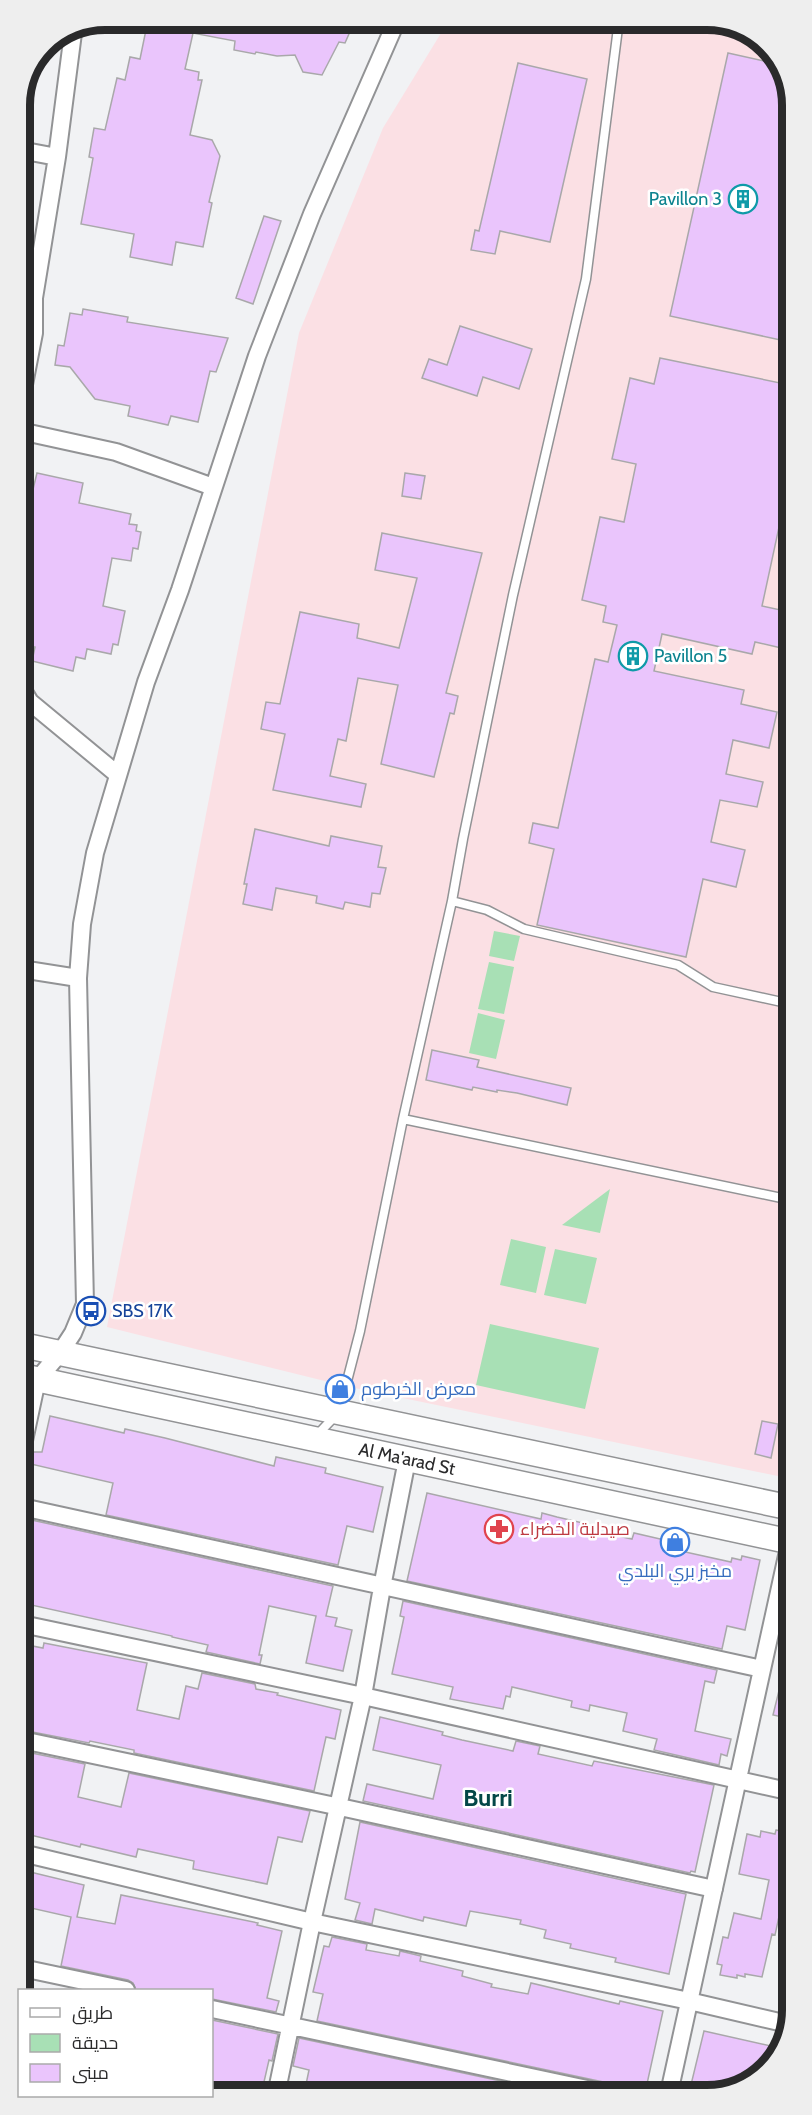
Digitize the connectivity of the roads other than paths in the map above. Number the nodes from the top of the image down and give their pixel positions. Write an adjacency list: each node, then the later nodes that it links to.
1 (393, 30): 10 (street)
2 (618, 30): 13 (lane)
3 (73, 38): 5 (street)
4 (30, 152): 5 (street)
5 (57, 157): 6 (street)
6 (30, 282)
7 (30, 312): 8 (street)
8 (30, 354)
9 (30, 433): 10 (street)
10 (213, 487): 12 (street)
11 (30, 702): 12 (street)
12 (117, 774): 15 (street)
13 (452, 901): 16 (lane); 17 (lane)
14 (30, 970): 15 (street)
15 (78, 978): 20 (street)
16 (782, 1002)
17 (403, 1119): 18 (lane); 23 (lane)
18 (782, 1198)
19 (30, 1347): 20 (main road, Al Ma'arad St)
20 (60, 1353): 21 (street); 23 (main road, Al Ma'arad St)
21 (30, 1377)
22 (30, 1378): 25 (main road, Al Ma'arad St)
23 (339, 1412): 24 (main road, Al Ma'arad St); 25 (lane)
24 (434, 1432): 26 (main road); 27 (main road, Al Ma'arad St)
25 (313, 1439): 26 (main road, Al Ma'arad St)
26 (416, 1462): 29 (main road, Al Ma'arad St); 31 (street)
27 (782, 1506)
28 (30, 1509): 31 (street)
29 (782, 1540)
30 (782, 1581): 33 (street)
31 (382, 1587): 33 (street); 34 (street)
32 (30, 1626): 34 (street)
33 (762, 1669): 36 (street)
34 (363, 1696): 36 (street); 38 (street)
35 (30, 1742): 38 (street)
36 (738, 1780): 37 (street); 40 (street)
37 (782, 1790)
38 (340, 1807): 40 (street); 41 (street)
39 (30, 1855): 41 (street)
40 (714, 1889): 44 (street)
41 (312, 1922): 44 (street); 47 (street)
42 (30, 1970): 43 (street)
43 (121, 1989)
44 (689, 2001): 46 (street); 50 (street)
45 (213, 2009): 47 (street)
46 (780, 2022)
47 (290, 2026): 48 (street); 49 (street)
48 (278, 2085)
49 (568, 2085)
50 (671, 2085)

